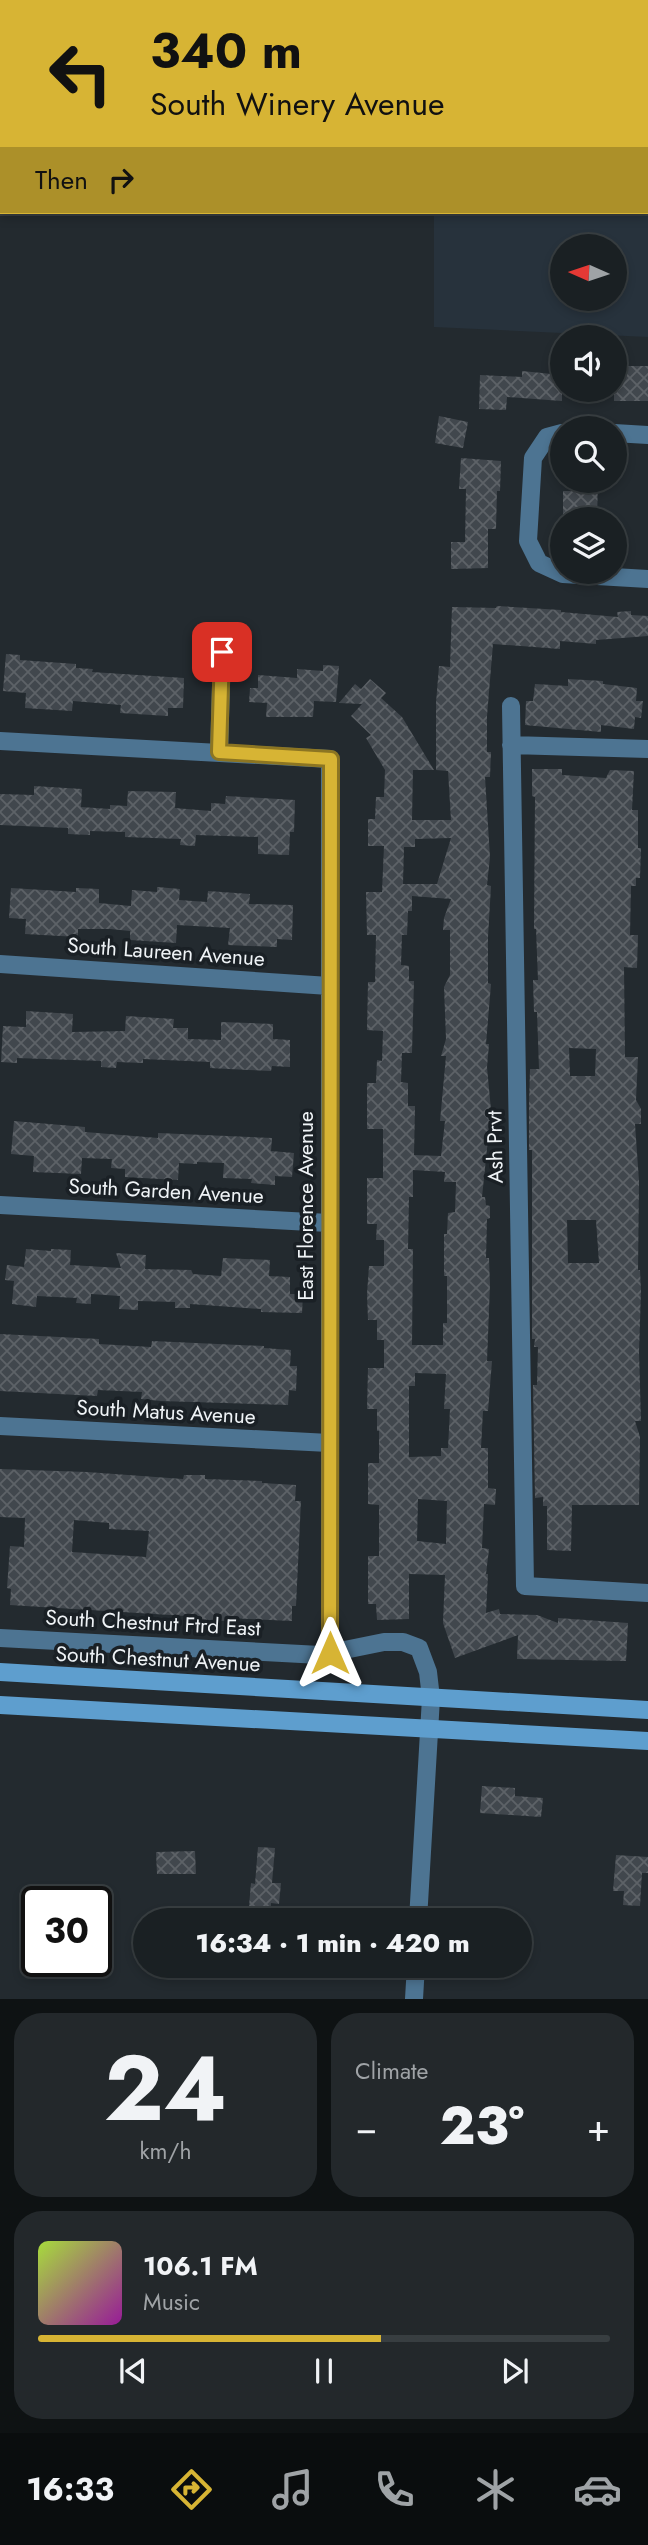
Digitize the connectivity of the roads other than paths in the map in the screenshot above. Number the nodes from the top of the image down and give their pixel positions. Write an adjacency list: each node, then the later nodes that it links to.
1 (627, 434): 2 (street)
2 (648, 435)
3 (550, 439): 4 (street)
4 (648, 579)
5 (222, 652): 10 (street)
6 (511, 706): 8 (street, Ash Prvt)
7 (0, 741): 10 (street)
8 (511, 745): 9 (street); 17 (street, Ash Prvt)
9 (648, 748)
10 (219, 752): 12 (street, East Florence Avenue)
11 (0, 964): 12 (street, South Laureen Avenue)
12 (329, 986): 14 (street, East Florence Avenue)
13 (0, 1205): 14 (street, South Garden Avenue)
14 (329, 1223): 16 (street, East Florence Avenue)
15 (0, 1426): 16 (street, South Matus Avenue)
16 (329, 1443): 19 (street, East Florence Avenue)
17 (648, 1593)
18 (0, 1638): 19 (street, South Chestnut Ftrd East)
19 (330, 1653): 21 (street, South Chestnut Ftrd East)
20 (0, 1672): 21 (main road, South Chestnut Avenue)
21 (431, 1698): 23 (main road, South Chestnut Avenue); 24 (street)
22 (0, 1705): 24 (main road)
23 (648, 1710)
24 (428, 1728): 25 (main road); 26 (street)
25 (648, 1741)
26 (419, 1908)
27 (415, 1978): 28 (street)
28 (414, 1999)

